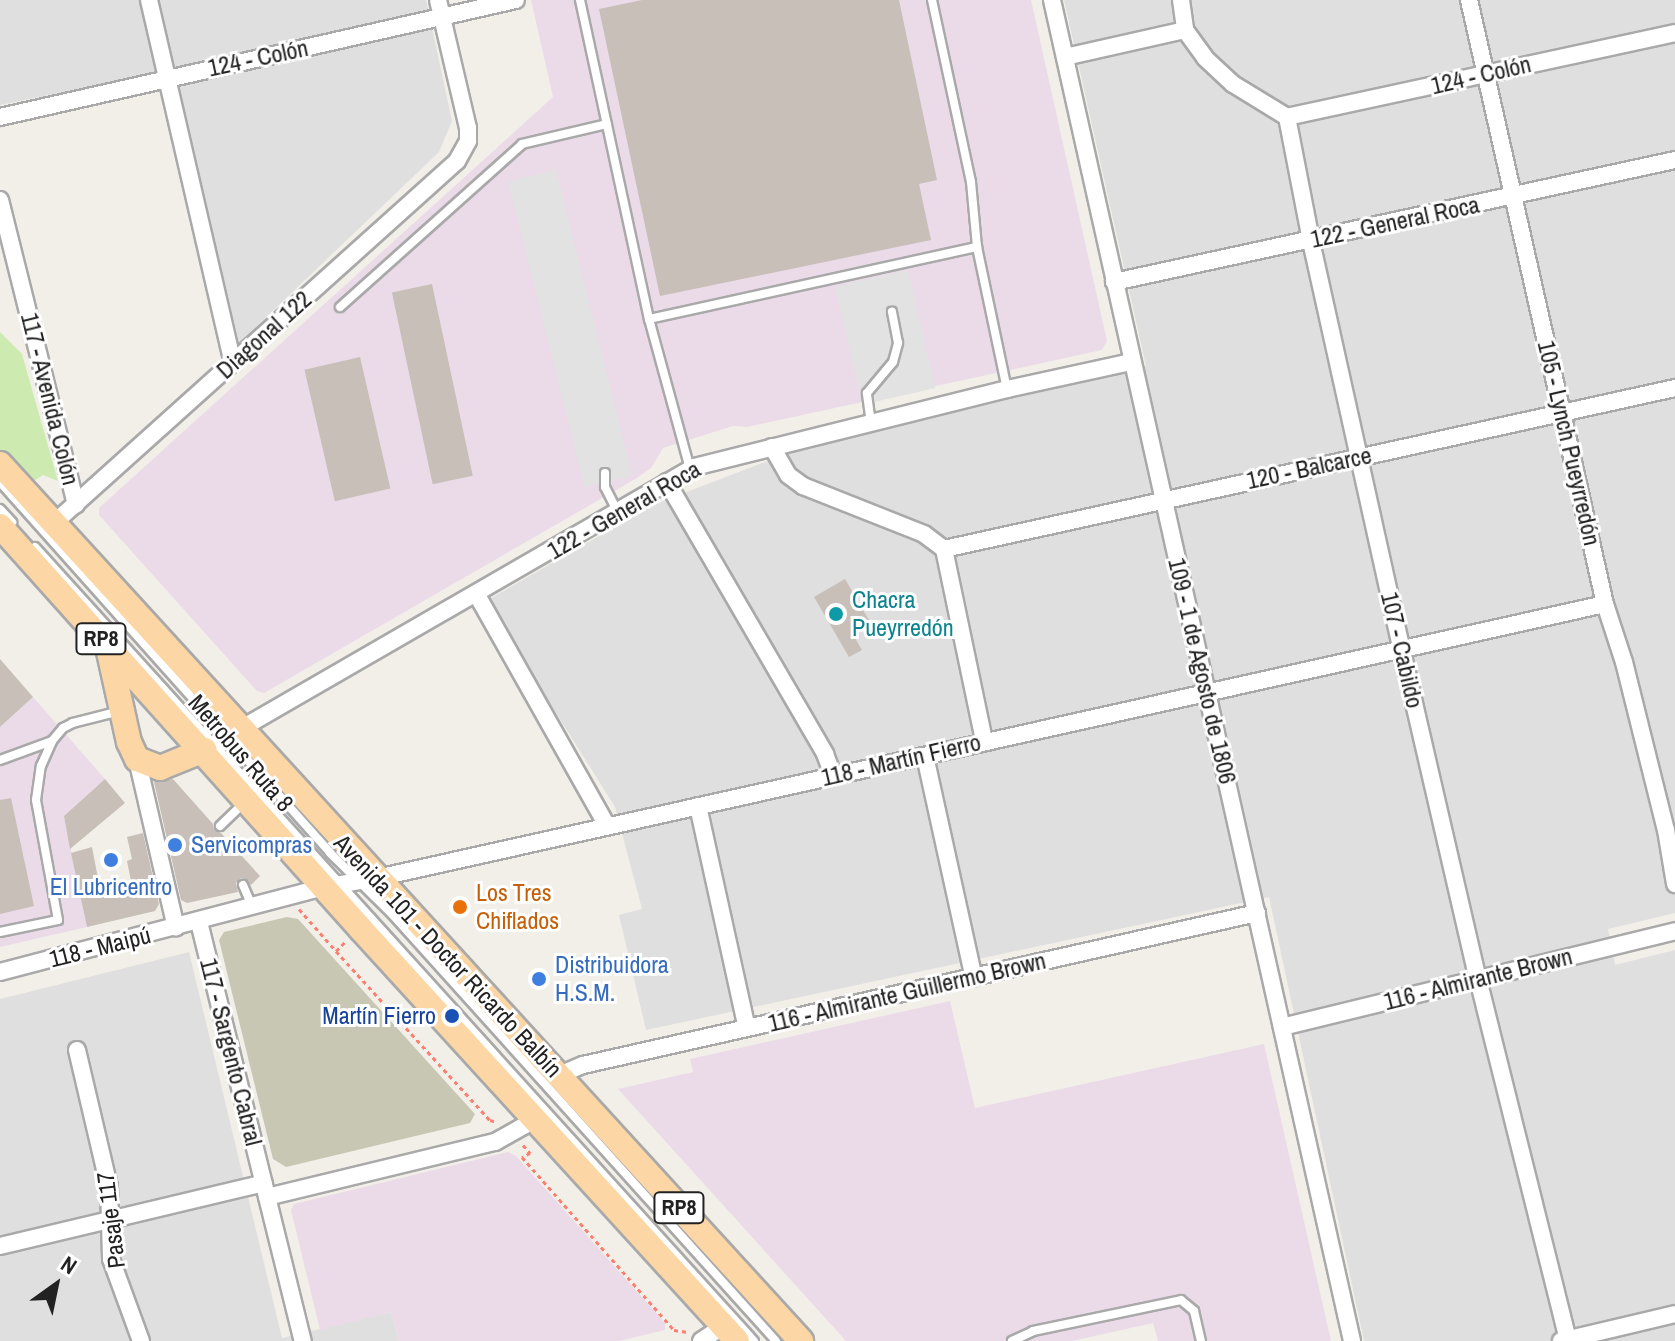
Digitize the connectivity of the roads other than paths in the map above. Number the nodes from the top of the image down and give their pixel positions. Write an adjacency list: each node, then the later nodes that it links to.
1 (149, 0): 14 (street)
2 (438, 0): 9 (street)
3 (516, 0): 9 (street, 124 - Colón)
4 (580, 0): 17 (lane)
5 (932, 0): 22 (lane)
6 (1052, 0): 12 (street, 109 - 1 de Agosto de 1806)
7 (1181, 0): 10 (street)
8 (1469, 0): 13 (street, 105 - Lynch Pueyrredón)
9 (442, 17): 14 (street, 124 - Colón); 28 (street, Diagonal 122)
10 (1185, 30): 12 (street); 16 (street)
11 (1675, 33): 13 (street, 124 - Colón)
12 (1065, 57): 23 (street, 109 - 1 de Agosto de 1806)
13 (1485, 73): 16 (street, 124 - Colón); 19 (street, 105 - Lynch Pueyrredón)
14 (165, 78): 15 (street, 124 - Colón); 28 (street)
15 (0, 117)
16 (1287, 117): 21 (street, 107 - Cabildo)
17 (607, 124): 24 (lane); 26 (lane)
18 (1675, 160): 19 (street, 122 - General Roca)
19 (1512, 196): 21 (street, 122 - General Roca); 31 (street, 105 - Lynch Pueyrredón)
20 (0, 200): 41 (street, 117 - Avenida Colón)
21 (1311, 241): 23 (street, 122 - General Roca); 34 (street, 107 - Cabildo)
22 (977, 247): 26 (lane); 30 (lane)
23 (1114, 282): 27 (street, 109 - 1 de Agosto de 1806)
24 (340, 307)
25 (892, 312): 32 (lane)
26 (649, 319): 36 (lane)
27 (1131, 362): 30 (street, 122 - General Roca); 40 (street, 109 - 1 de Agosto de 1806)
28 (233, 363): 41 (street, Diagonal 122)
29 (1675, 388): 31 (street, 120 - Balcarce)
30 (1007, 389): 32 (street, 122 - General Roca)
31 (1563, 412): 34 (street, 120 - Balcarce); 49 (street, 105 - Lynch Pueyrredón)
32 (871, 423): 33 (street, 122 - General Roca)
33 (772, 447): 36 (street, 122 - General Roca); 47 (street)
34 (1359, 457): 40 (street, 120 - Balcarce); 51 (street, 107 - Cabildo)
35 (0, 464): 44 (main road, Avenida 101 - Doctor Ricardo Balbín / RP8)
36 (690, 469): 39 (street, 122 - General Roca)
37 (605, 473): 43 (lane)
38 (0, 482): 54 (lane, Metrobus Ruta 8)
39 (667, 482): 43 (street, 122 - General Roca); 60 (street)
40 (1164, 499): 47 (street, 120 - Balcarce); 52 (street, 109 - 1 de Agosto de 1806)
41 (76, 505): 44 (street, Diagonal 122)
42 (0, 509): 45 (lane)
43 (618, 512): 48 (street, 122 - General Roca)
44 (53, 524): 54 (main road, Avenida 101 - Doctor Ricardo Balbín / RP8)
45 (10, 529): 50 (main road, Avenida 101 - Doctor Ricardo Balbín / RP8)
46 (31, 543): 54 (lane, Metrobus Ruta 8)
47 (944, 549): 56 (street)
48 (477, 595): 54 (street, 122 - General Roca); 64 (street)
49 (1605, 604): 51 (street, 118 - Martín Fierro); 66 (street, 105 - Lynch Pueyrredón)
50 (107, 646): 53 (main road); 54 (main road, Avenida 101 - Doctor Ricardo Balbín / RP8)
51 (1402, 651): 52 (street, 118 - Martín Fierro); 77 (street, 107 - Cabildo)
52 (1207, 692): 56 (street, 118 - Martín Fierro); 70 (street, 109 - 1 de Agosto de 1806)
53 (124, 710): 55 (lane); 58 (main road)
54 (222, 740): 58 (main road); 61 (main road, Avenida 101 - Doctor Ricardo Balbín / RP8); 65 (main road, Avenida 101 - Doctor Ricardo Balbín / RP8); 68 (lane, Metrobus Ruta 8)
55 (52, 741): 59 (lane); 74 (lane)
56 (984, 741): 57 (street, 118 - Martín Fierro)
57 (925, 756): 60 (street, 118 - Martín Fierro); 76 (street)
58 (137, 759): 72 (street)
59 (0, 760)
60 (833, 775): 62 (street, 118 - Martín Fierro)
61 (248, 799): 63 (lane); 68 (main road, Avenida 101 - Doctor Ricardo Balbín / RP8)
62 (698, 806): 64 (street, 118 - Martín Fierro); 79 (street)
63 (220, 826)
64 (607, 826): 65 (street, 118 - Martín Fierro)
65 (368, 880): 68 (street, 118 - Martín Fierro); 81 (main road, Avenida 101 - Doctor Ricardo Balbín / RP8); 93 (lane)
66 (1675, 884)
67 (243, 885): 69 (lane)
68 (332, 885): 69 (street, 118 - Martín Fierro); 82 (main road, Avenida 101 - Doctor Ricardo Balbín / RP8); 92 (lane, Metrobus Ruta 8)
69 (252, 907): 71 (street, 118 - Martín Fierro)
70 (1257, 913): 76 (street, 116 - Almirante Guillermo Brown); 78 (street, 109 - 1 de Agosto de 1806)
71 (199, 922): 72 (street, 118 - Maipú); 83 (street, 117 - Sargento Cabral)
72 (176, 928): 75 (street, 118 - Maipú)
73 (1675, 931): 77 (street, 116 - Almirante Brown)
74 (0, 932)
75 (0, 972)
76 (974, 978): 79 (street, 116 - Almirante Guillermo Brown)
77 (1478, 979): 78 (street, 116 - Almirante Brown); 88 (street, 107 - Cabildo)
78 (1282, 1027): 97 (street, 109 - 1 de Agosto de 1806)
79 (747, 1028): 81 (street, 116 - Almirante Guillermo Brown)
80 (77, 1050): 84 (street, Pasaje 117)
81 (559, 1075): 94 (main road, Avenida 101 - Doctor Ricardo Balbín / RP8)
82 (534, 1120): 83 (street); 87 (main road, Avenida 101 - Doctor Ricardo Balbín / RP8)
83 (265, 1190): 84 (street); 90 (street, 117 - Sargento Cabral)
84 (110, 1219): 85 (street); 89 (street, Pasaje 117)
85 (0, 1246)
86 (1675, 1314): 88 (street)
87 (730, 1334): 91 (street)
88 (1566, 1340)
89 (141, 1341)
90 (303, 1341)
91 (701, 1341)
92 (754, 1341)
93 (776, 1341)
94 (801, 1341)
95 (1012, 1341): 96 (lane)
96 (1201, 1341)
97 (1352, 1341)

